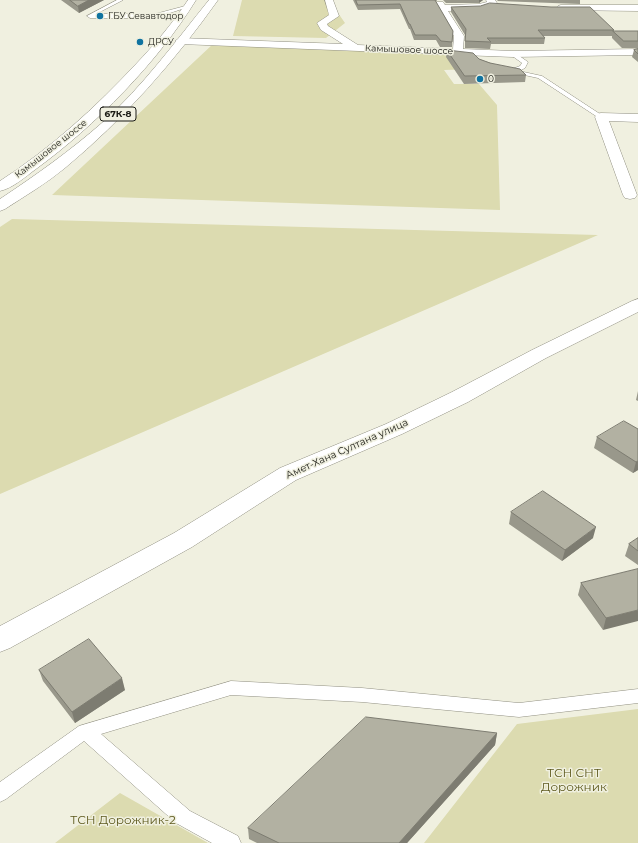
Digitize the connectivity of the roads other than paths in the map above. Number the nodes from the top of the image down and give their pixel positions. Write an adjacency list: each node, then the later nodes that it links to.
1 (121, 0): 9 (lane)
2 (214, 0): 11 (street, Камышовое шоссе / 67К-8)
3 (329, 0): 12 (street)
4 (489, 2): 6 (street); 14 (street)
5 (190, 3): 9 (lane); 10 (street, Камышовое шоссе / 67К-8)
6 (503, 5)
7 (550, 8): 8 (street)
8 (638, 8)
9 (155, 16): 10 (lane)
10 (176, 24): 22 (street, Камышовое шоссе / 67К-8)
11 (180, 41): 12 (street, Камышовое шоссе); 24 (street, Камышовое шоссе / 67К-8)
12 (355, 48): 13 (street, Камышовое шоссе)
13 (422, 50): 14 (street, Камышовое шоссе); 17 (lane)
14 (458, 52): 16 (street, Камышовое шоссе)
15 (638, 52): 16 (street, Камышовое шоссе)
16 (513, 54): 19 (lane)
17 (478, 61)
18 (499, 69): 19 (lane)
19 (513, 70): 20 (lane)
20 (601, 117): 21 (street); 23 (street)
21 (638, 118)
22 (0, 187)
23 (630, 195)
24 (0, 206)
25 (638, 305): 26 (street, Амет-Хана Султана улица)
26 (0, 640)
27 (638, 696): 28 (lane)
28 (85, 731): 29 (lane); 30 (lane)
29 (0, 793)
30 (231, 843)

